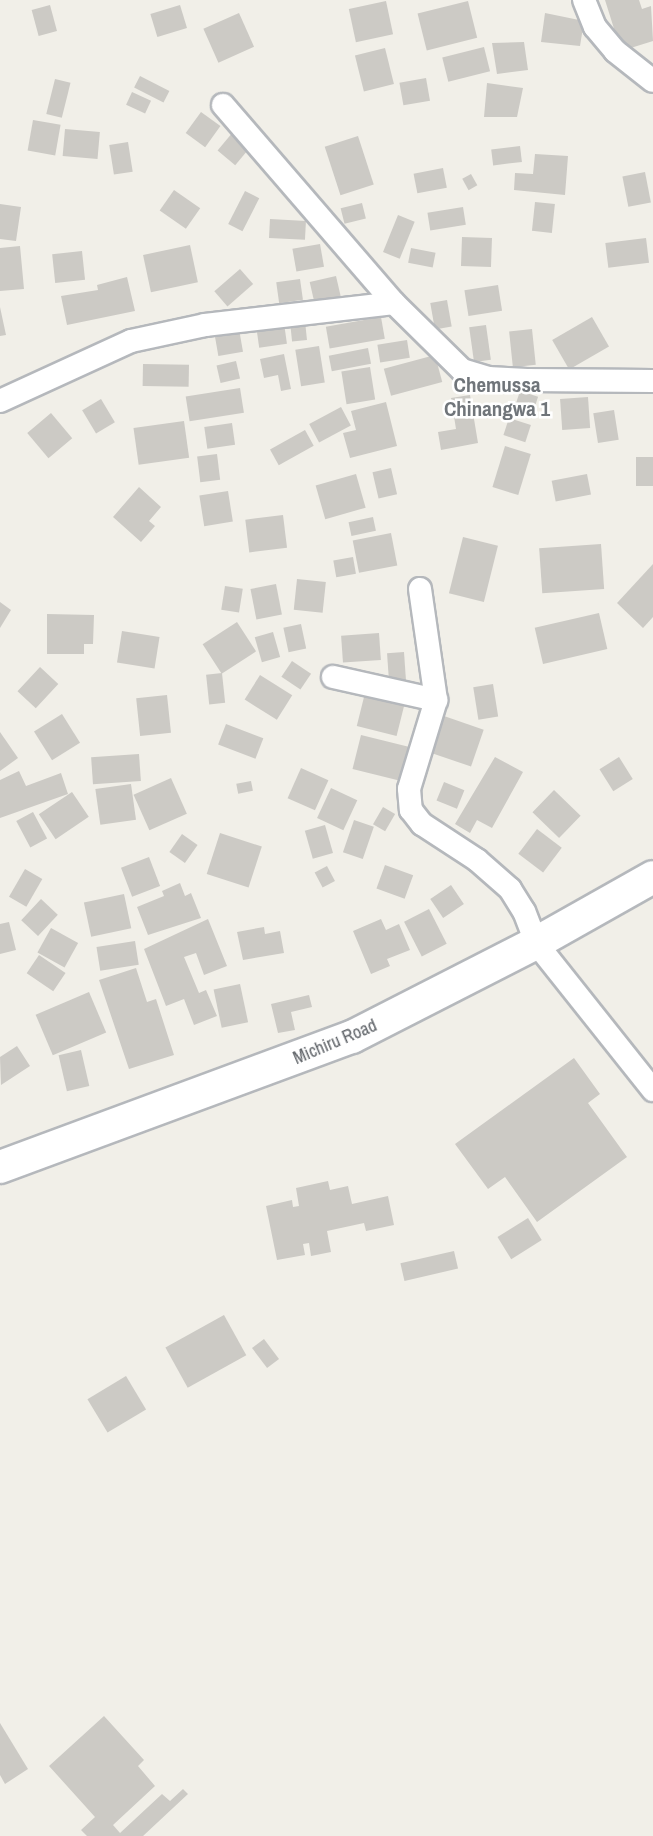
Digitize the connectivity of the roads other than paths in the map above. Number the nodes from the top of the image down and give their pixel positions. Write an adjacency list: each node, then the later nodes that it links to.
1 (584, 0): 2 (street)
2 (653, 81)
3 (223, 105): 4 (street)
4 (394, 303): 5 (street); 6 (street)
5 (653, 381)
6 (0, 400)
7 (420, 589): 9 (street)
8 (333, 677): 9 (street)
9 (436, 700): 11 (street)
10 (653, 877): 11 (street, Michiru Road)
11 (536, 943): 12 (street); 13 (street, Michiru Road)
12 (653, 1090)
13 (0, 1167)

